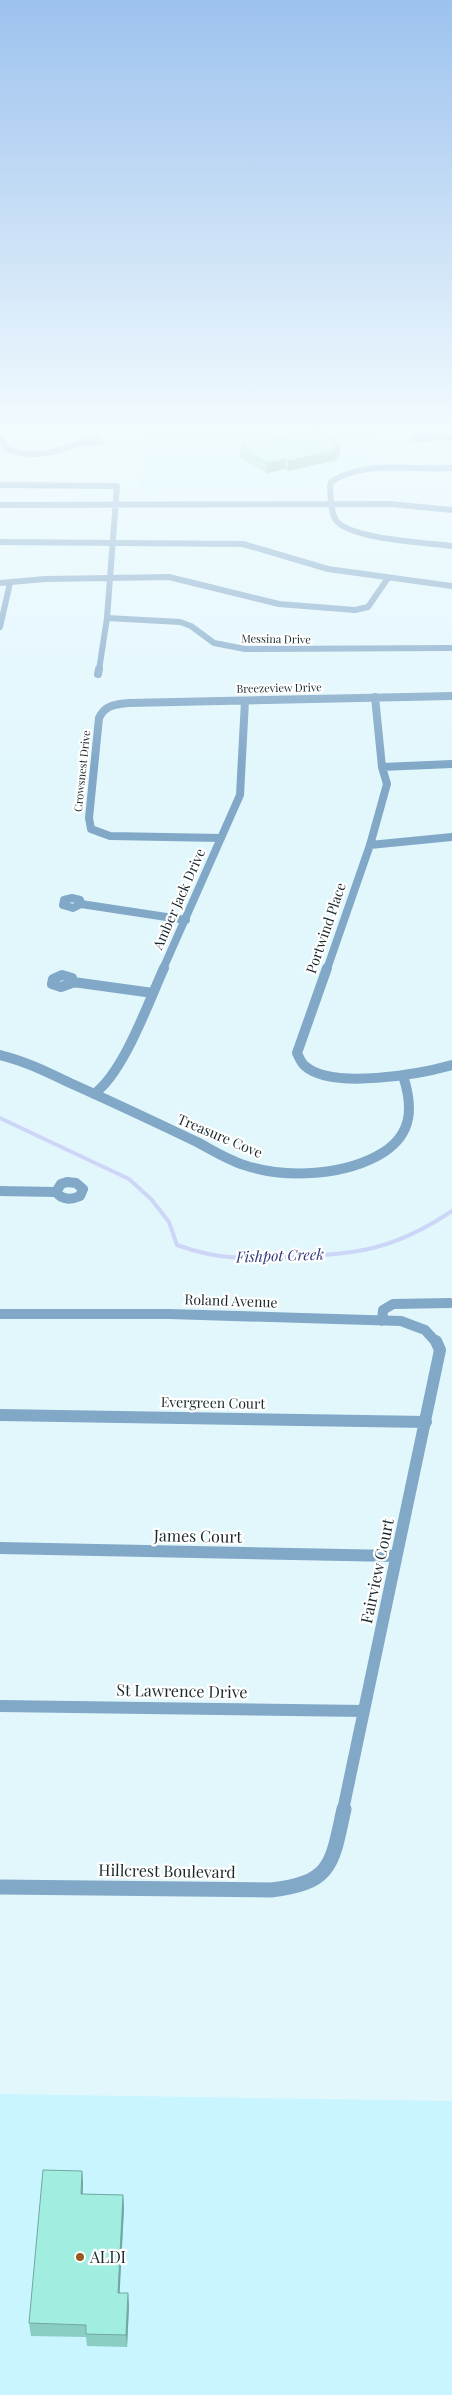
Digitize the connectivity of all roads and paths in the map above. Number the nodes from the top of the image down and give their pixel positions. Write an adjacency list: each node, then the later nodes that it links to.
1 (113, 542): 5 (street)
2 (163, 543): 6 (street)
3 (426, 543): 4 (street)
4 (452, 546)
5 (110, 578): 6 (street); 8 (street); 10 (street)
6 (388, 578): 9 (street)
7 (0, 583): 8 (street)
8 (10, 583): 11 (street)
9 (452, 586)
10 (107, 618): 12 (street, Messina Drive); 13 (street)
11 (0, 627)
12 (452, 648)
13 (98, 674)
14 (452, 696): 15 (street, Breezeview Drive)
15 (375, 697): 16 (street, Breezeview Drive); 19 (street, Portwind Place)
16 (245, 701): 17 (street, Breezeview Drive); 20 (street, Amber Jack Drive)
17 (107, 708): 20 (street, Crowsnest Drive)
18 (452, 764): 19 (street)
19 (382, 767): 22 (street, Portwind Place)
20 (221, 838): 24 (street, Amber Jack Drive)
21 (452, 838): 22 (street)
22 (370, 845): 29 (street, Portwind Place)
23 (81, 904): 24 (street)
24 (186, 920): 26 (street, Amber Jack Drive)
25 (73, 982): 26 (street)
26 (152, 993): 30 (street, Amber Jack Drive)
27 (0, 1055): 30 (street, Treasure Cove)
28 (452, 1065): 29 (street, Portwind Place)
29 (404, 1076): 30 (street, Treasure Cove)
30 (94, 1094)
31 (0, 1191): 32 (street)
32 (56, 1192)
33 (450, 1303): 35 (street)
34 (0, 1314): 35 (street, Roland Avenue)
35 (382, 1321): 37 (street, Fairview Court)
36 (0, 1415): 37 (street, Evergreen Court)
37 (426, 1422): 39 (street, Fairview Court)
38 (0, 1548): 39 (street, James Court)
39 (396, 1556): 41 (street, Fairview Court)
40 (0, 1706): 41 (street, St Lawrence Drive)
41 (364, 1711): 42 (street, Fairview Court)
42 (328, 1868): 43 (street, Hillcrest Boulevard)
43 (0, 1887)

